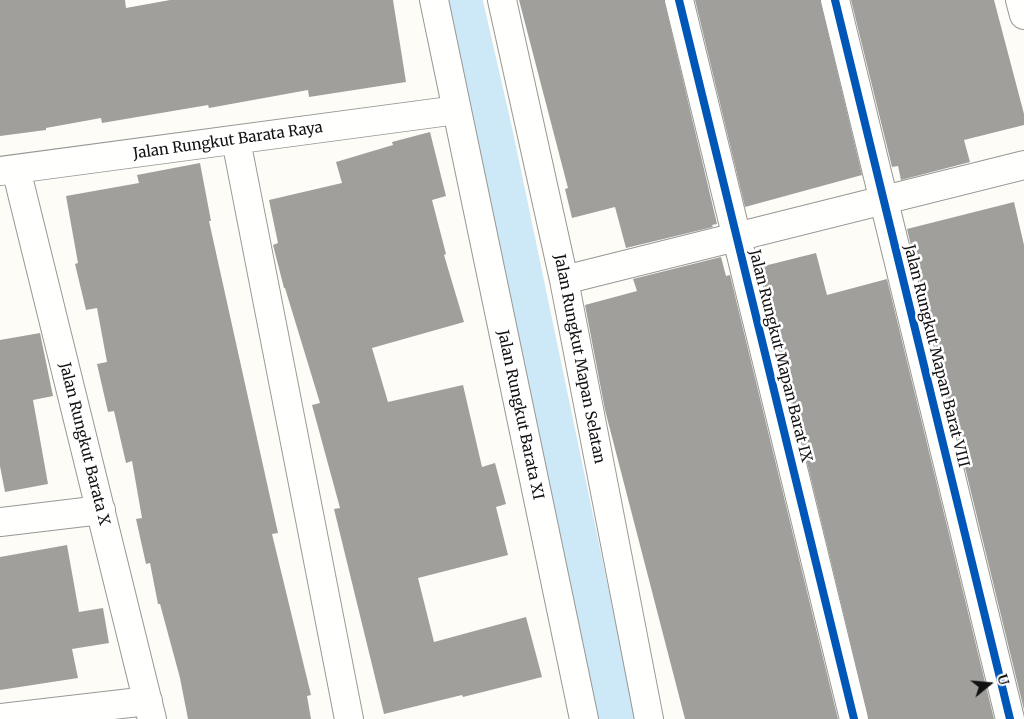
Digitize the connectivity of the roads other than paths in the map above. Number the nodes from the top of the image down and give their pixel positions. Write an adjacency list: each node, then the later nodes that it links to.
1 (434, 0): 7 (street, Jalan Rungkut Barata XI)
2 (502, 0): 13 (street, Jalan Rungkut Mapan Selatan)
3 (679, 0): 12 (street, Jalan Rungkut Mapan Barat IX)
4 (835, 0): 11 (street, Jalan Rungkut Mapan Barat VIII)
5 (1020, 0): 6 (street)
6 (1024, 15)
7 (457, 110): 8 (street, Jalan Rungkut Barata Raya); 19 (street, Jalan Rungkut Barata XI)
8 (236, 140): 10 (street, Jalan Rungkut Barata Raya); 18 (street)
9 (1024, 165): 11 (street)
10 (8, 170): 14 (street, Jalan Rungkut Barata X)
11 (884, 200): 12 (street); 22 (street, Jalan Rungkut Mapan Barat VIII)
12 (737, 237): 13 (street); 21 (street, Jalan Rungkut Mapan Barat IX)
13 (564, 280): 20 (street, Jalan Rungkut Mapan Selatan)
14 (101, 510): 15 (street); 16 (street, Jalan Rungkut Barata X)
15 (0, 522)
16 (150, 710): 17 (street)
17 (0, 718)
18 (349, 719)
19 (584, 719)
20 (649, 719)
21 (854, 719)
22 (1010, 719)

